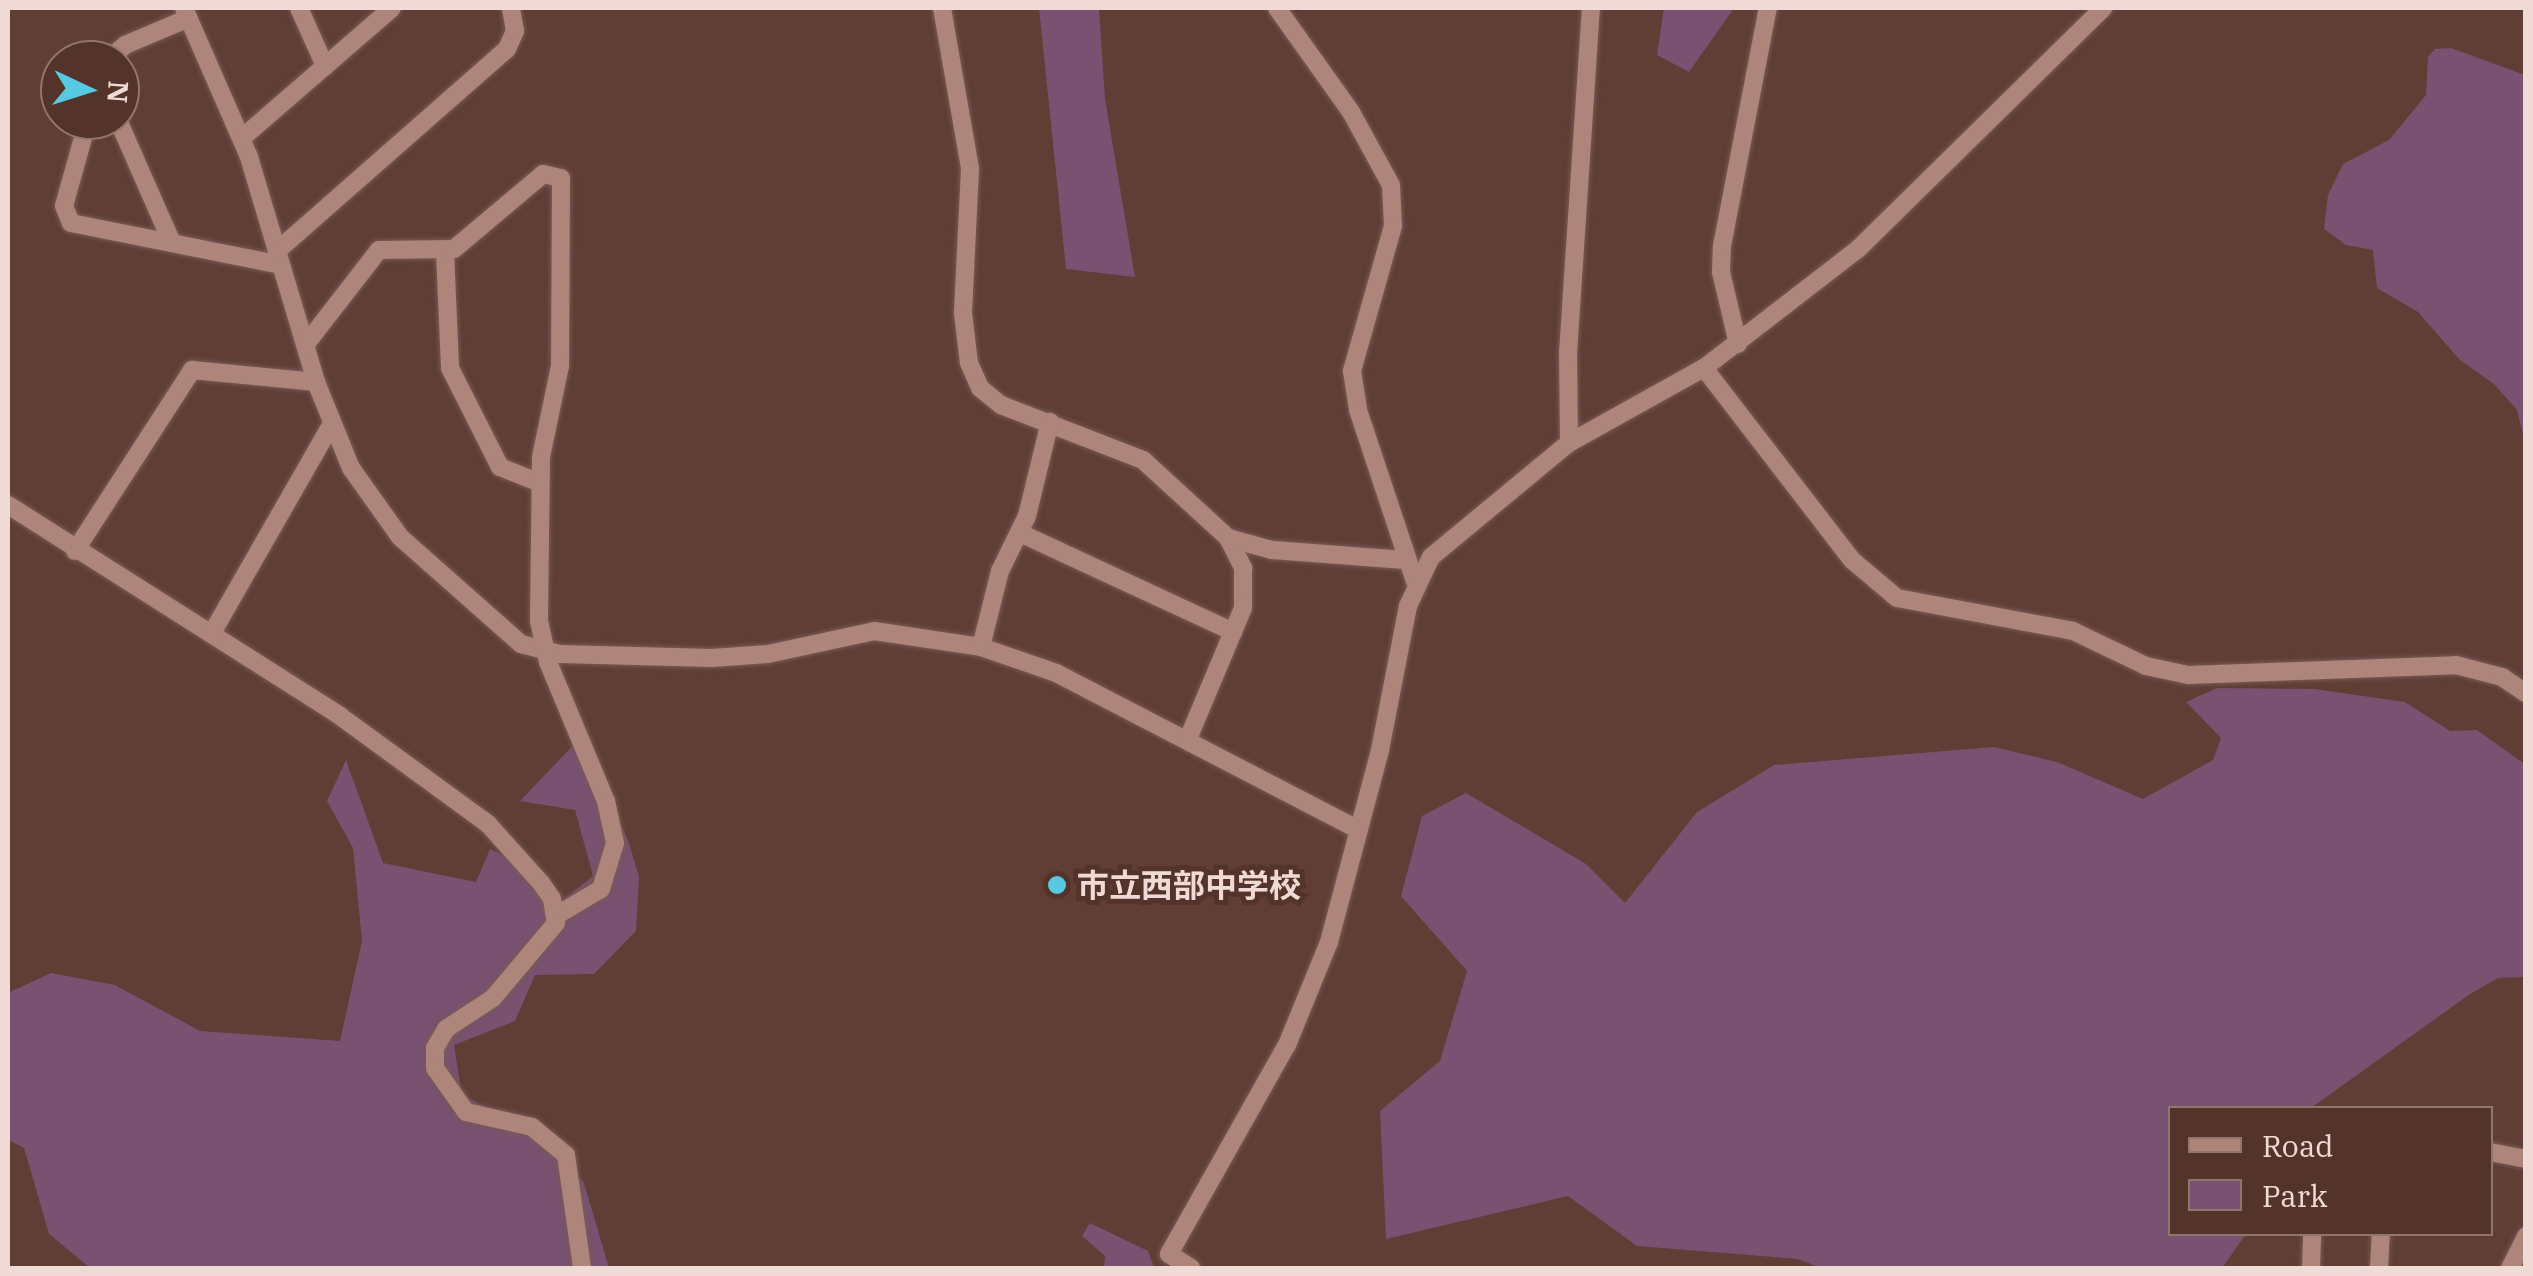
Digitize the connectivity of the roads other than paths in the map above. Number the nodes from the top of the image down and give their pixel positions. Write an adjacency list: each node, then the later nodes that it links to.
1 (299, 8): 11 (street)
2 (392, 8): 11 (street)
3 (511, 8): 17 (street)
4 (942, 8): 22 (street)
5 (1277, 8): 30 (street)
6 (1591, 8): 24 (street)
7 (1768, 8): 19 (street)
8 (2103, 8): 19 (street)
9 (186, 13): 10 (street); 12 (street)
10 (135, 40)
11 (326, 66): 12 (street)
12 (242, 138): 17 (street)
13 (83, 140): 15 (street)
14 (127, 140): 15 (street)
15 (172, 243): 17 (street)
16 (445, 252): 18 (street); 25 (street); 25 (street)
17 (279, 258): 18 (street)
18 (306, 344): 21 (street)
19 (1738, 344): 20 (street)
20 (1704, 368): 24 (street); 36 (street)
21 (316, 382): 23 (street); 29 (street)
22 (1050, 422): 27 (street); 28 (street)
23 (332, 425): 33 (street); 35 (street)
24 (1570, 443): 31 (street)
25 (540, 483): 35 (street)
26 (8, 505): 29 (street)
27 (1020, 533): 32 (street); 34 (street)
28 (1228, 538): 30 (street); 32 (street)
29 (76, 551): 33 (street)
30 (1406, 560): 31 (street)
31 (1416, 581): 38 (street)
32 (1233, 632): 37 (street)
33 (212, 633): 39 (street)
34 (981, 646): 35 (street); 37 (street)
35 (545, 652): 39 (street)
36 (2526, 694)
37 (1187, 741): 38 (street)
38 (1359, 830): 45 (street)
39 (558, 915): 47 (street)
40 (2493, 1153): 41 (street)
41 (2526, 1159)
42 (2312, 1236): 49 (street)
43 (2380, 1236): 50 (street)
44 (2526, 1236): 46 (street)
45 (1165, 1261): 48 (street)
46 (2517, 1261)
47 (582, 1268)
48 (1191, 1268)
49 (2310, 1268)
50 (2379, 1268)

